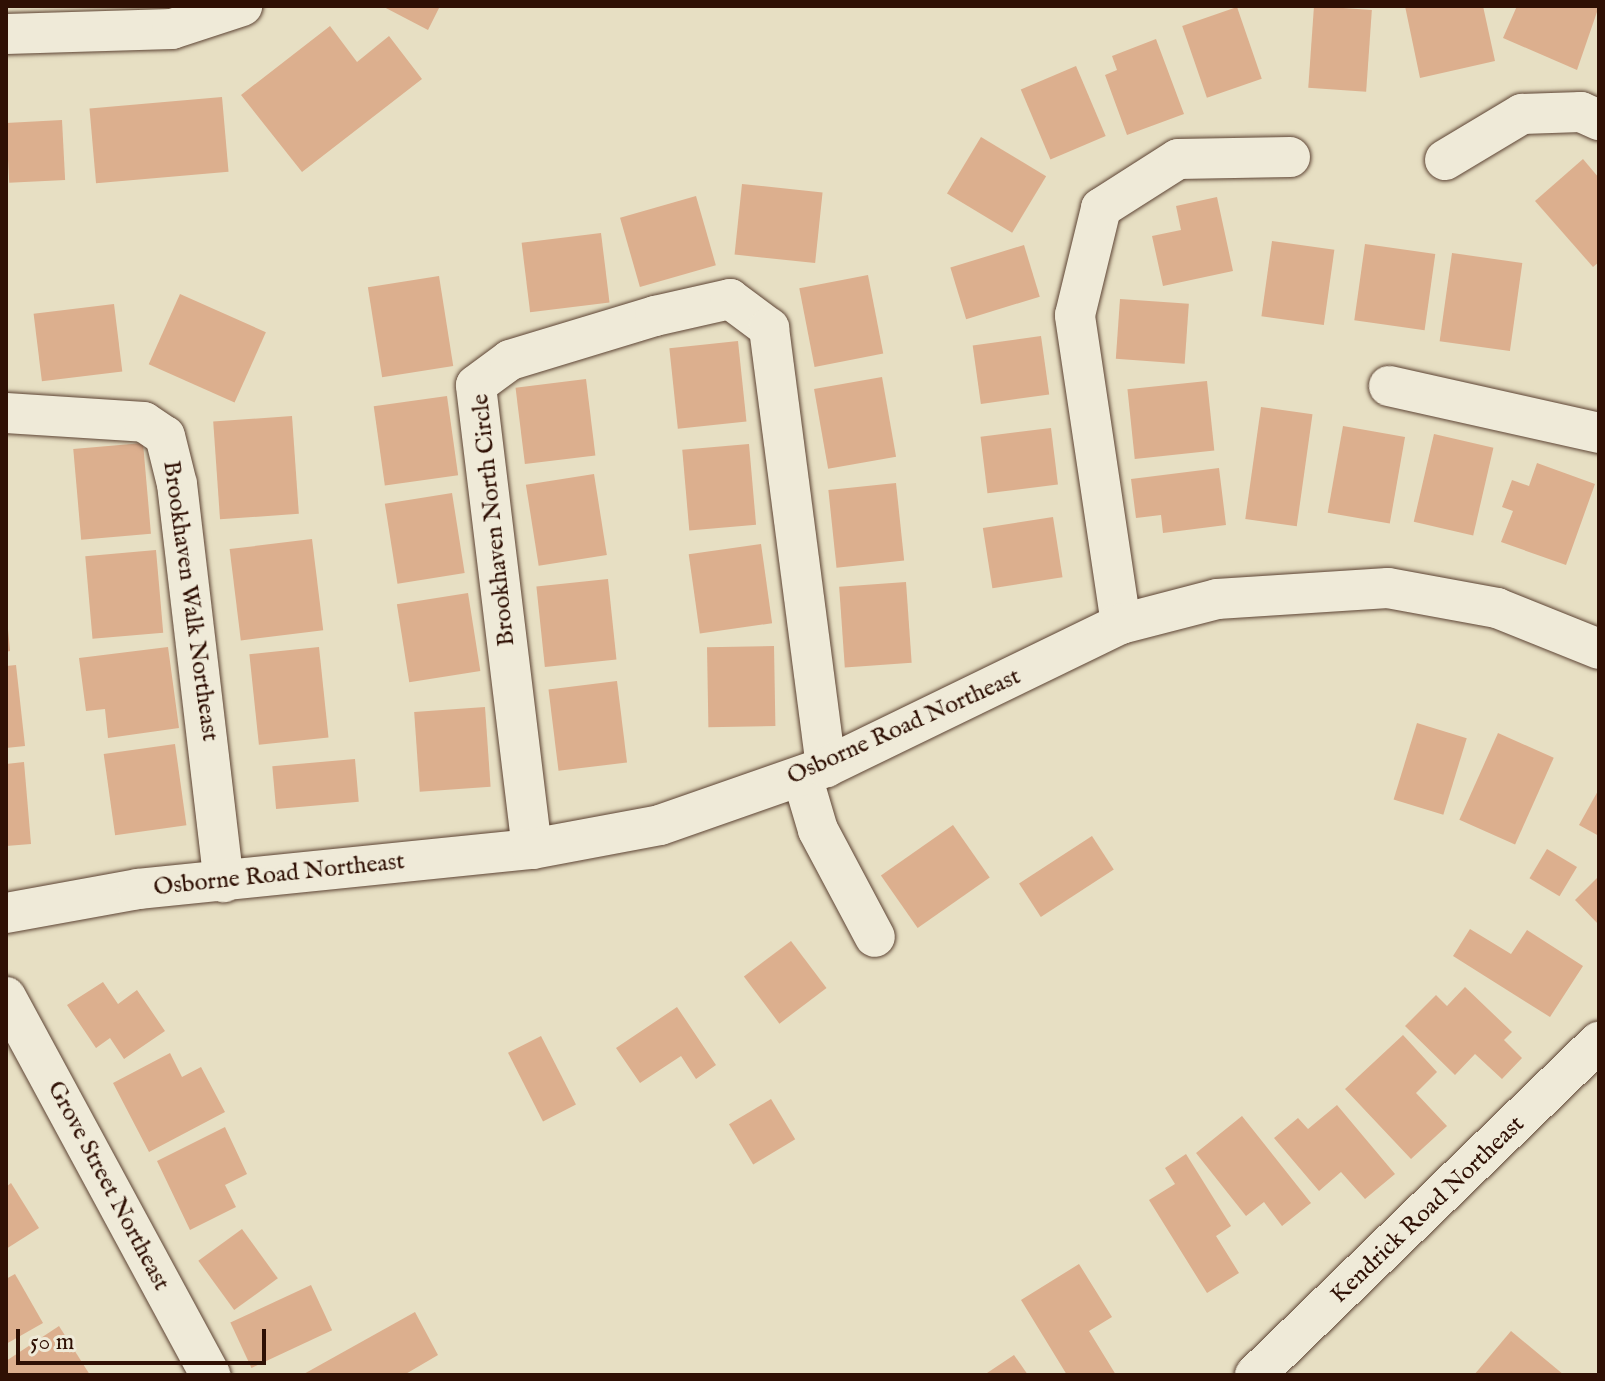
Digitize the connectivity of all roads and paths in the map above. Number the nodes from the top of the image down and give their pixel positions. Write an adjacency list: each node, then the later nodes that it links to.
1 (242, 6): 2 (street)
2 (6, 34)
3 (1599, 120): 5 (street)
4 (1290, 157): 9 (street)
5 (1445, 160)
6 (1389, 386): 8 (street)
7 (6, 413): 13 (street, Brookhaven Walk Northeast)
8 (1599, 433)
9 (1121, 624): 10 (street, Osborne Road Northeast); 11 (street, Osborne Road Northeast)
10 (1599, 649)
11 (814, 772): 12 (street, Osborne Road Northeast); 12 (street, Brookhaven North Circle); 15 (street)
12 (532, 849): 13 (street, Osborne Road Northeast)
13 (224, 882): 14 (street, Osborne Road Northeast)
14 (6, 913)
15 (875, 937)
16 (6, 997): 18 (street, Grove Street Northeast)
17 (1599, 1042): 19 (street, Kendrick Road Northeast)
18 (210, 1375)
19 (1255, 1375)

